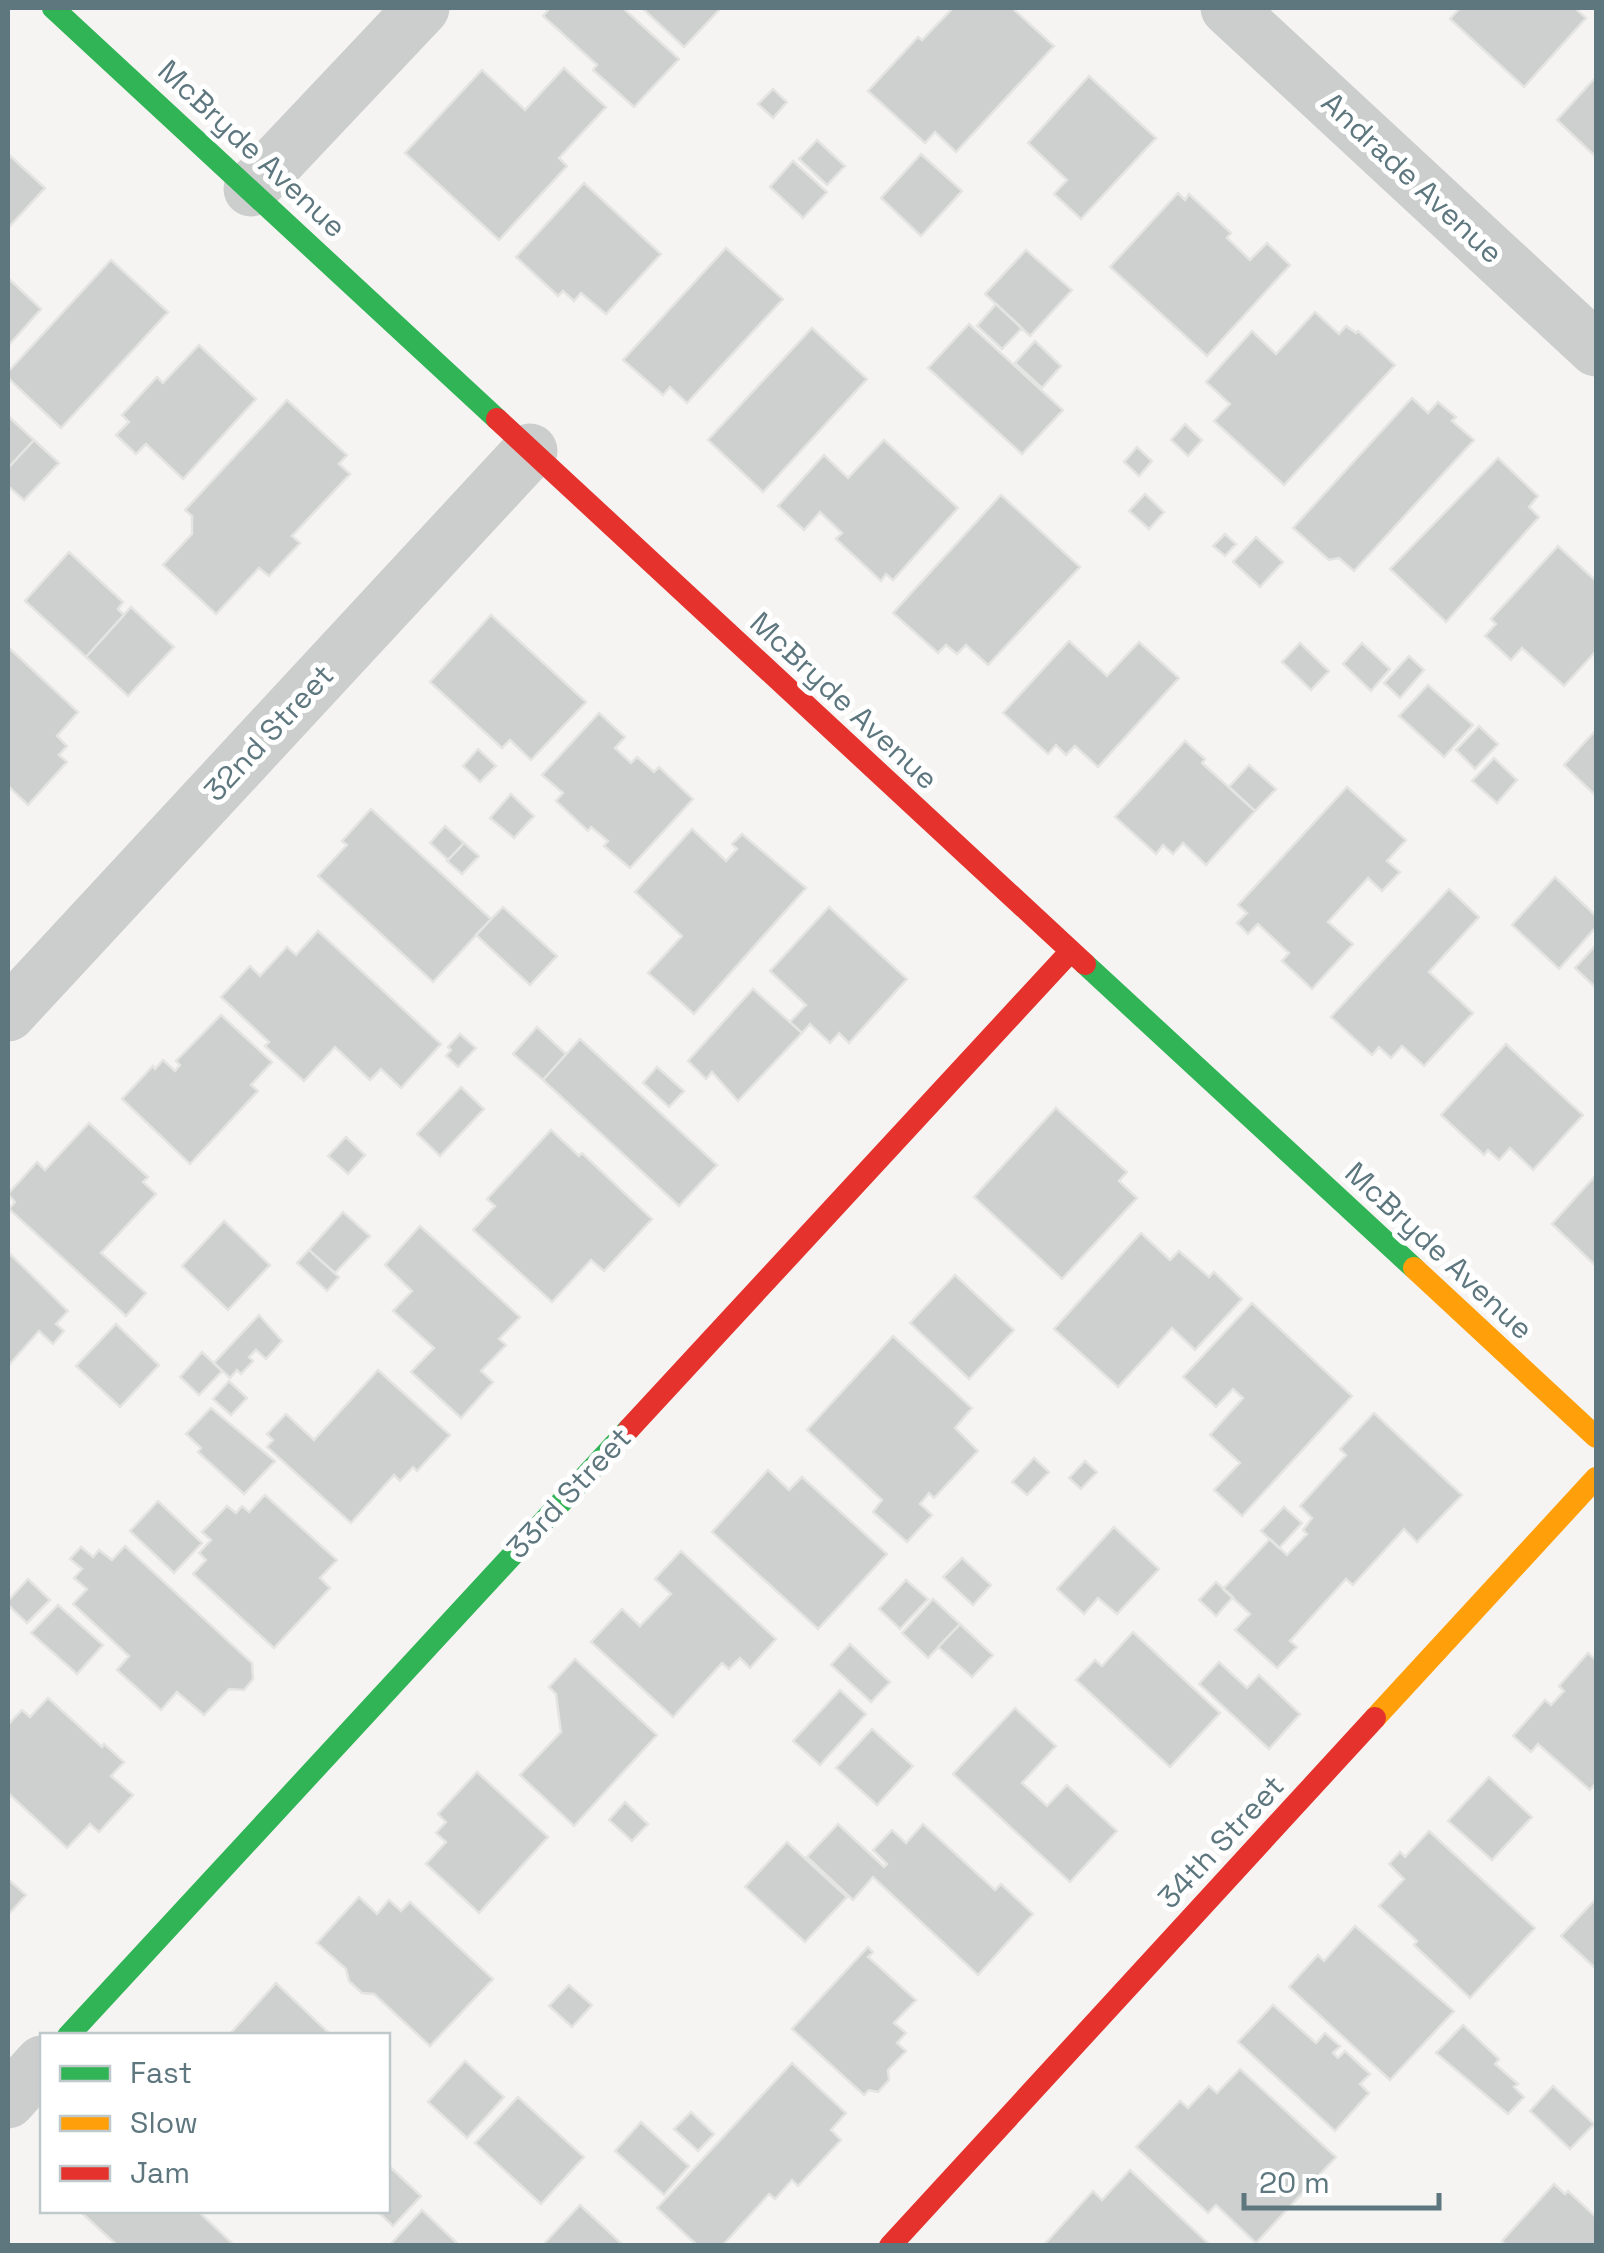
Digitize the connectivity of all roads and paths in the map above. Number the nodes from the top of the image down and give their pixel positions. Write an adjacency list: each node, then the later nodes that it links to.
1 (53, 8): 4 (street, McBryde Avenue)
2 (422, 8): 4 (street)
3 (1228, 8): 5 (street, Andrade Avenue)
4 (251, 189): 6 (street, McBryde Avenue)
5 (1596, 349)
6 (530, 451): 7 (street, McBryde Avenue); 8 (street, 32nd Street)
7 (1071, 952): 9 (street, McBryde Avenue); 11 (street, 33rd Street)
8 (8, 1014)
9 (1596, 1438)
10 (1596, 1478): 14 (street, 34th Street)
11 (71, 2033)
12 (40, 2065): 13 (street)
13 (8, 2101)
14 (890, 2246)

